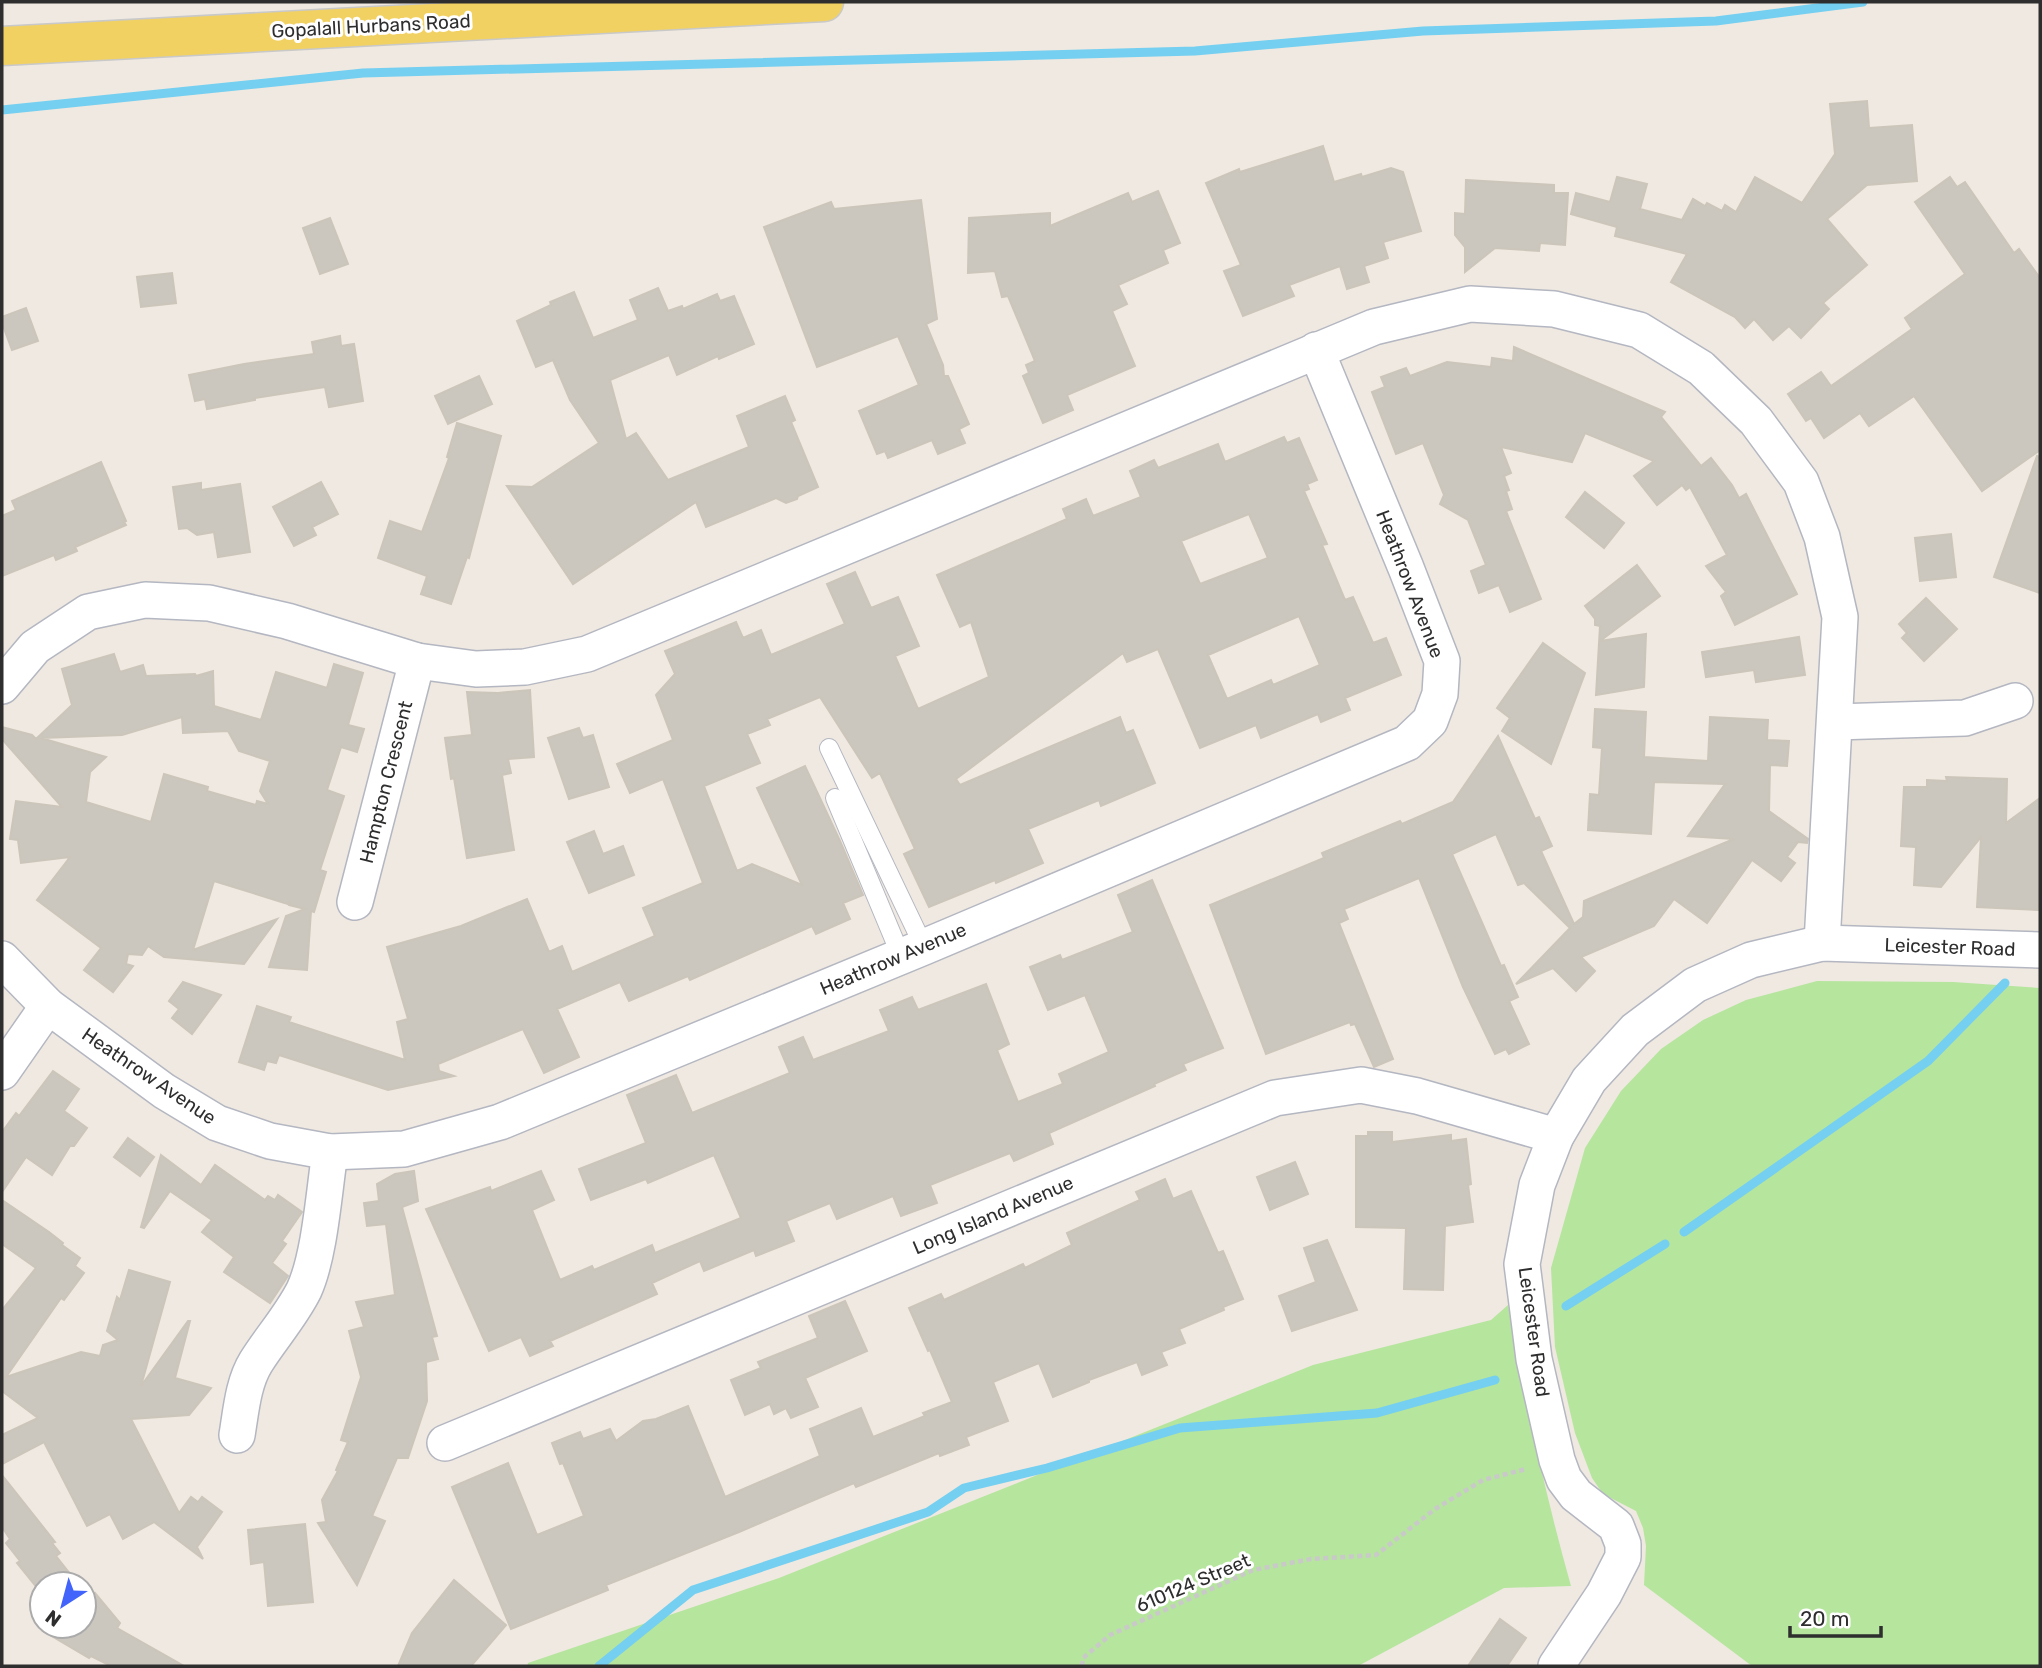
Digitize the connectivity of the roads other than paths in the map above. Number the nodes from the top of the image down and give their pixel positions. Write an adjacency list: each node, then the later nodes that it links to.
1 (824, 2): 2 (main road, Gopalall Hurbans Road)
2 (2, 46)
3 (1316, 350): 4 (street); 7 (street); 13 (street, Heathrow Avenue)
4 (417, 661): 5 (street); 10 (street, Hampton Crescent)
5 (2, 686)
6 (2015, 701): 7 (street)
7 (1835, 722): 11 (street)
8 (829, 748): 13 (lane)
9 (835, 797): 13 (lane)
10 (355, 902)
11 (1822, 943): 12 (street, Leicester Road); 17 (street, Leicester Road)
12 (2040, 950)
13 (912, 951): 18 (street, Heathrow Avenue)
14 (2, 959): 15 (street, Heathrow Avenue)
15 (48, 1006): 16 (street); 18 (street, Heathrow Avenue)
16 (2, 1072)
17 (1556, 1136): 20 (street, Long Island Avenue); 21 (street, Leicester Road)
18 (330, 1152): 19 (street)
19 (237, 1435)
20 (445, 1443)
21 (1556, 1666)

